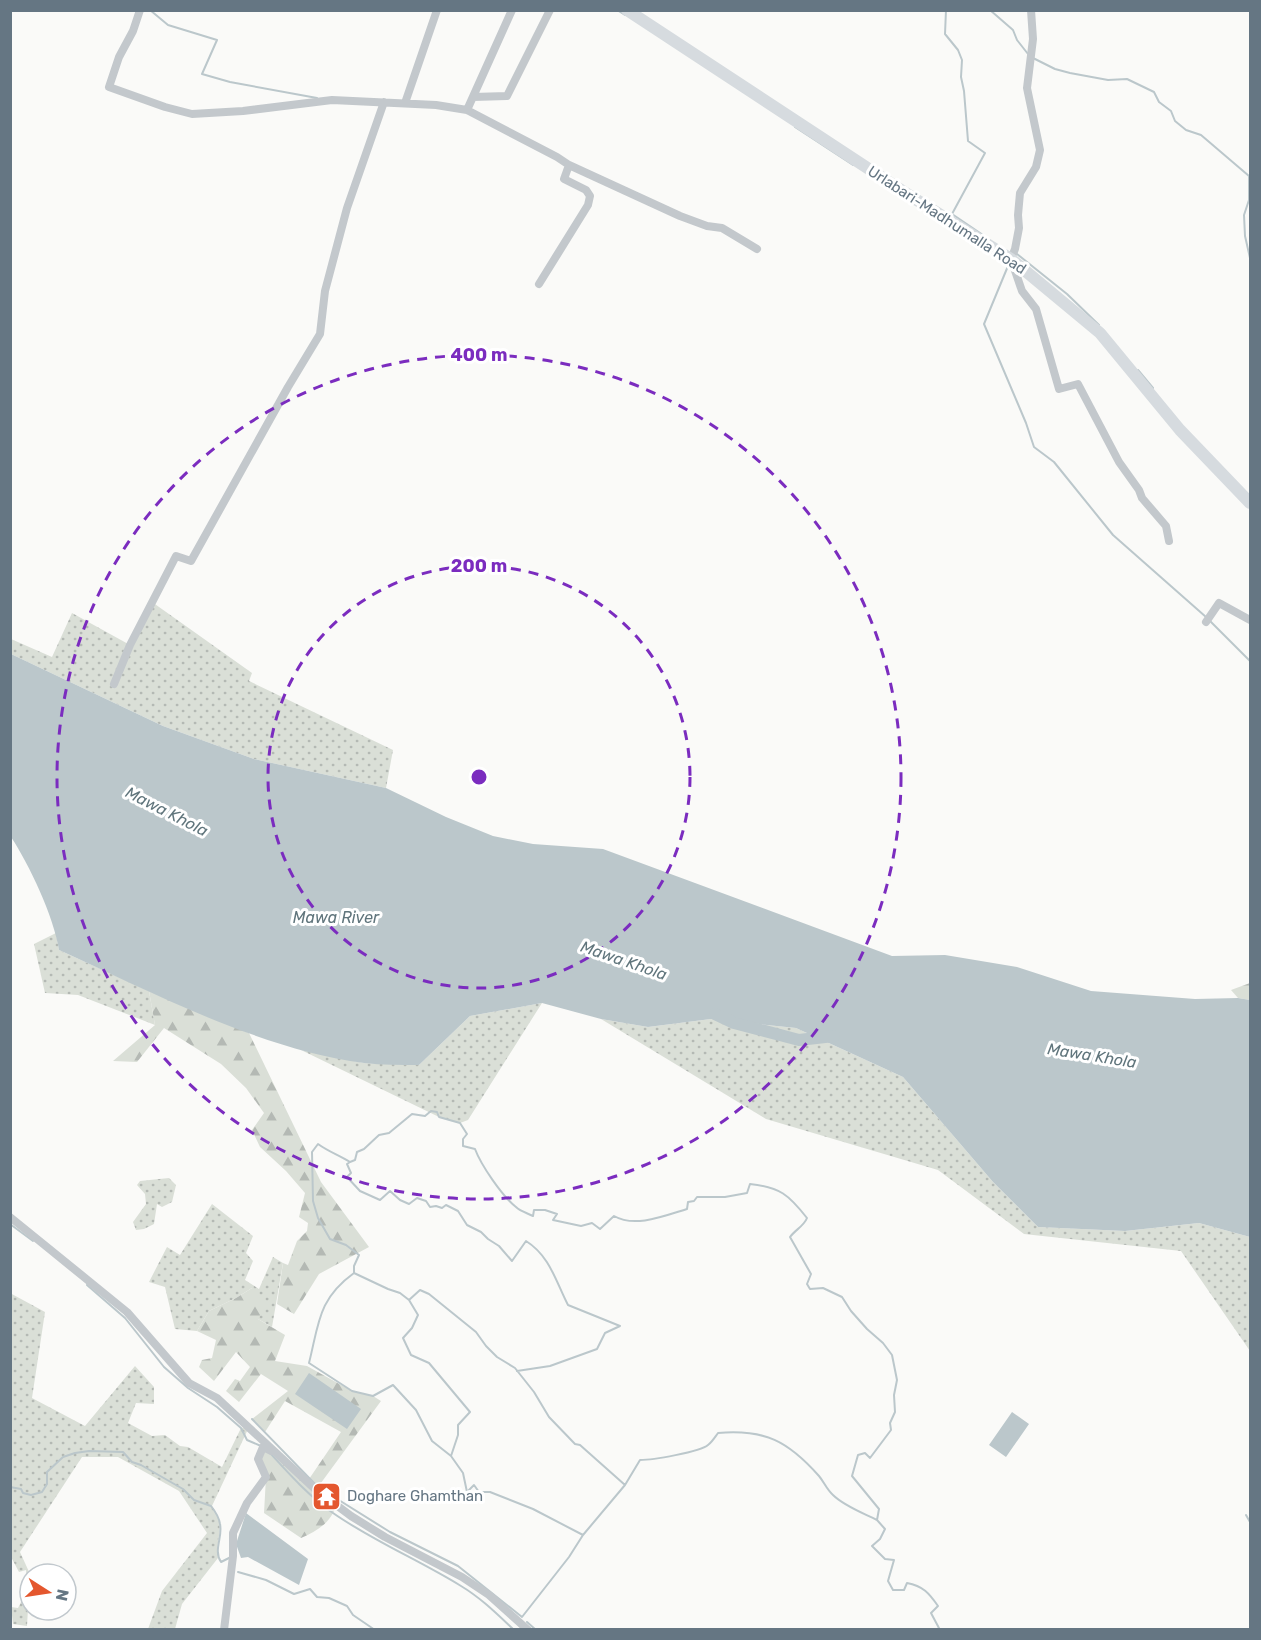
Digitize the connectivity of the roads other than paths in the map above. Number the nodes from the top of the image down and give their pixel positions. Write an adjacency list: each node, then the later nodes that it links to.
1 (140, 10): 8 (street)
2 (437, 10): 9 (street)
3 (512, 10): 7 (street)
4 (550, 10): 7 (street)
5 (627, 10): 13 (main road, Urlabari-Madhumalla Road)
6 (1031, 10): 13 (street)
7 (473, 97): 10 (street)
8 (384, 102): 9 (street); 19 (street)
9 (405, 104): 10 (street)
10 (467, 110): 11 (street)
11 (569, 165): 12 (street); 14 (street)
12 (757, 249)
13 (1011, 259): 15 (main road, Urlabari-Madhumalla Road); 16 (street)
14 (539, 284)
15 (1251, 503)
16 (1169, 541)
17 (1251, 620): 18 (street)
18 (1206, 622)
19 (114, 684)
20 (10, 1217): 21 (street)
21 (282, 1458): 22 (street); 23 (street)
22 (224, 1629)
23 (528, 1629)

